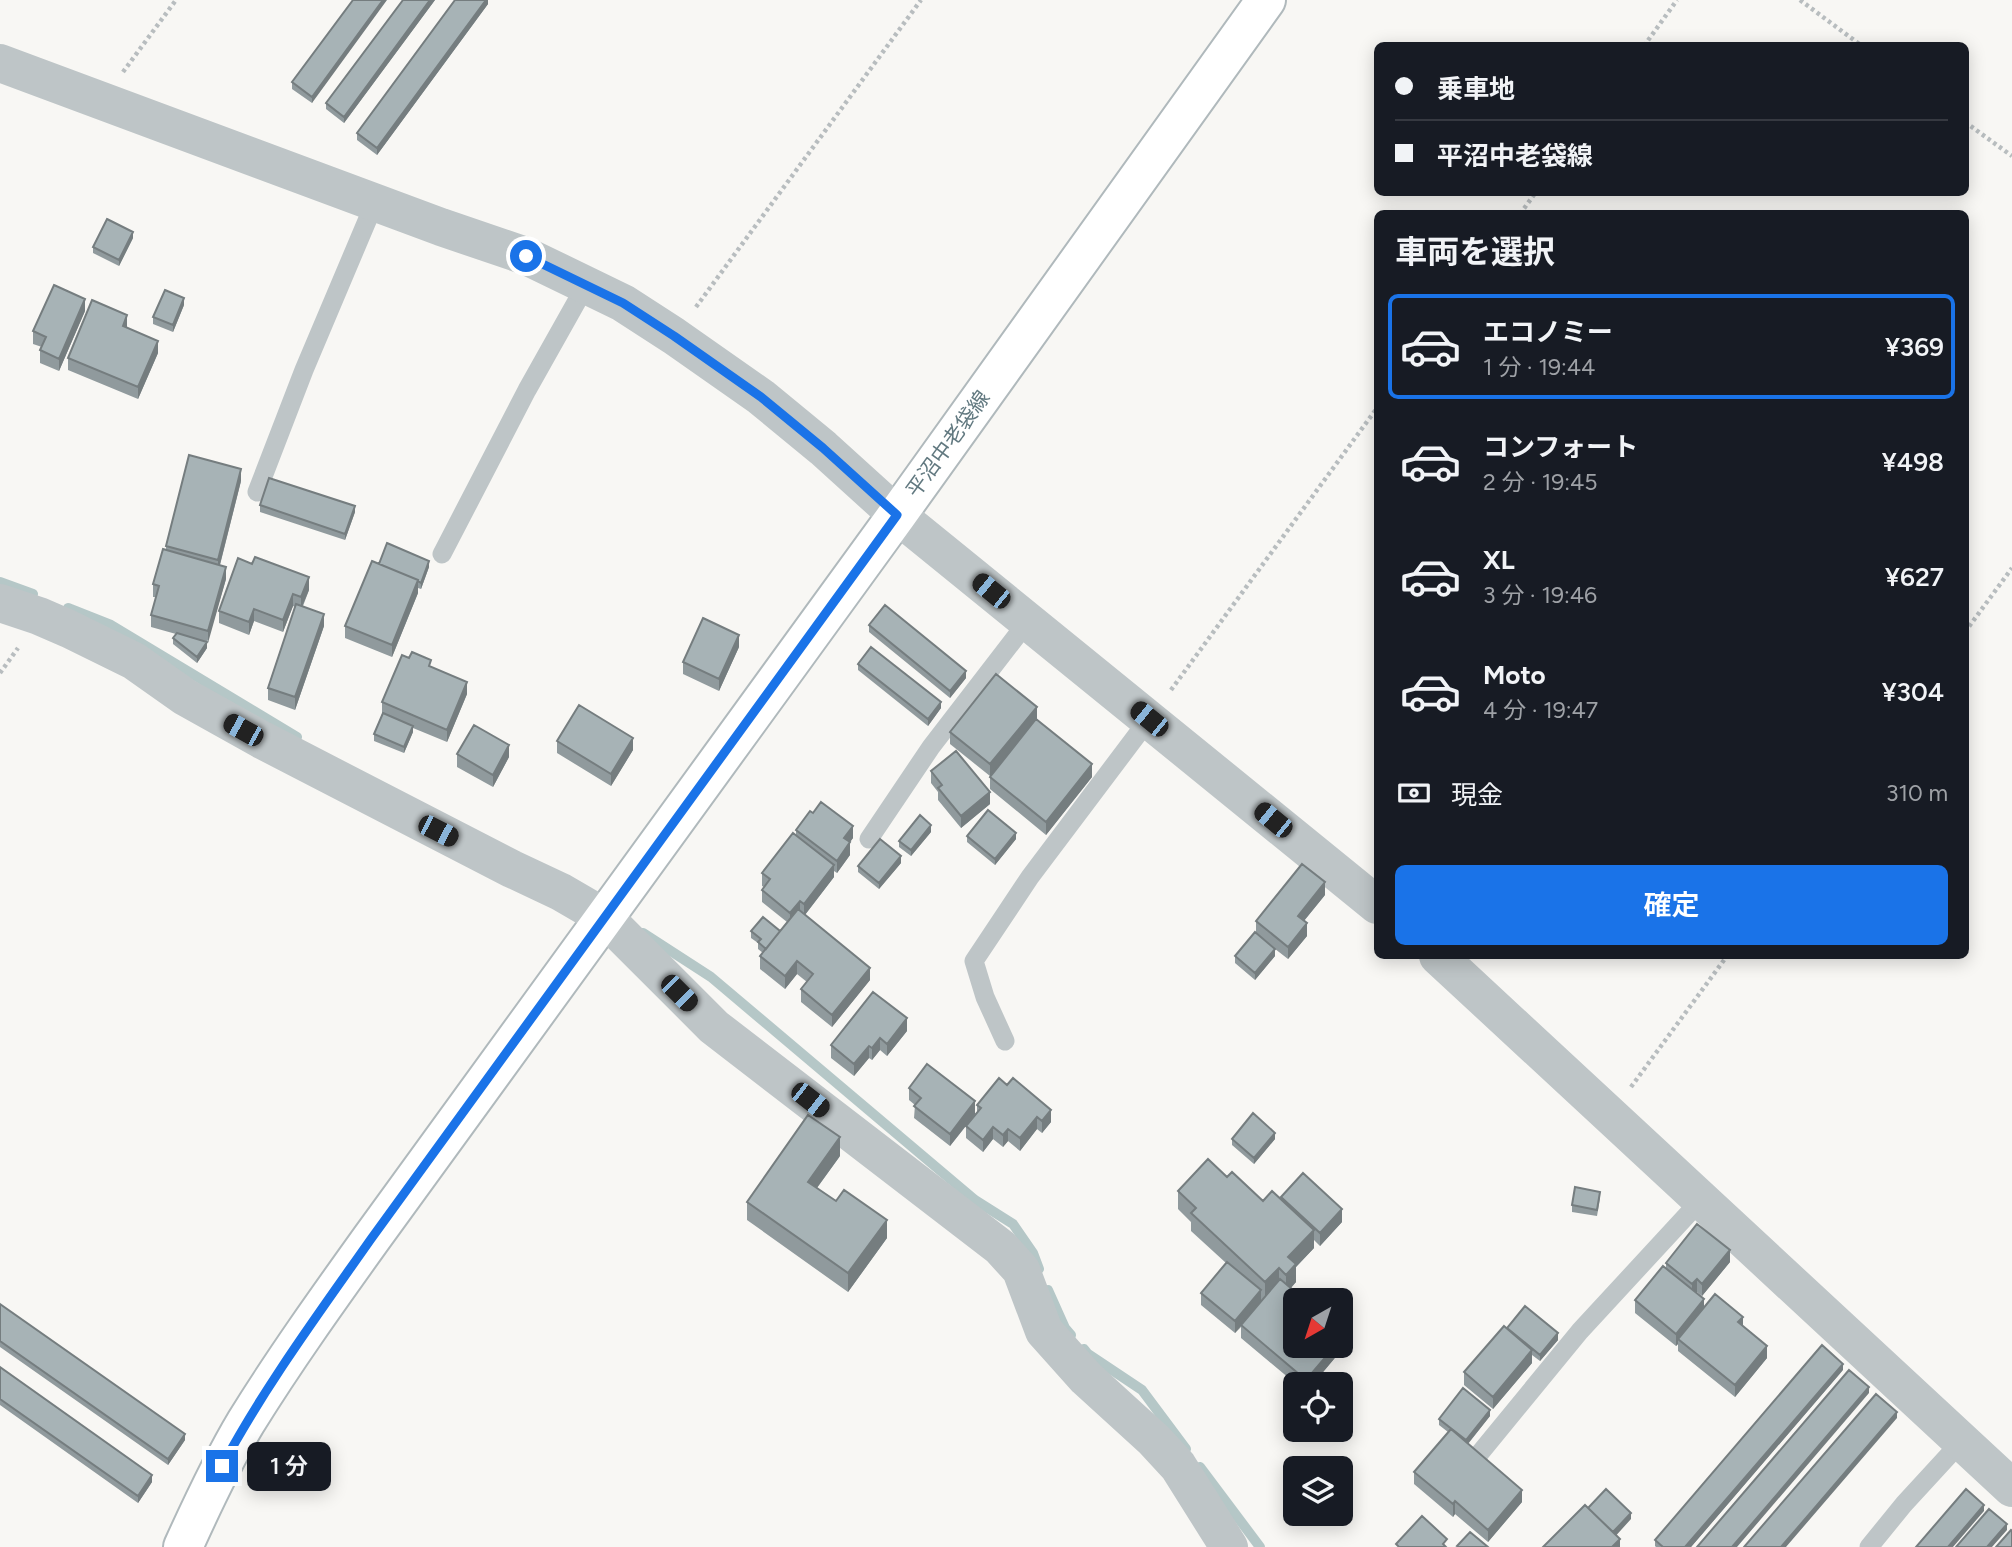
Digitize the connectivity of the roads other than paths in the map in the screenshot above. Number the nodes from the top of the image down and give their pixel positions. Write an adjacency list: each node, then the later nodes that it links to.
1 (1266, 0): 6 (main road, 平沼中老袋線)
2 (0, 63): 3 (street)
3 (375, 202): 4 (street); 5 (lane)
4 (586, 285): 6 (street); 7 (lane)
5 (257, 492)
6 (897, 515): 9 (street); 13 (main road, 平沼中老袋線)
7 (442, 554)
8 (0, 603): 13 (street)
9 (1028, 621): 10 (street); 11 (lane)
10 (1149, 719): 12 (street); 15 (lane)
11 (869, 839)
12 (1374, 903)
13 (604, 918): 20 (main road, 平沼中老袋線); 21 (street)
14 (1441, 959): 16 (street)
15 (1005, 1041)
16 (1701, 1200): 17 (street); 18 (lane)
17 (1961, 1441): 19 (street); 22 (lane)
18 (1480, 1453)
19 (2012, 1488)
20 (183, 1547)
21 (1229, 1547)
22 (1869, 1547)

